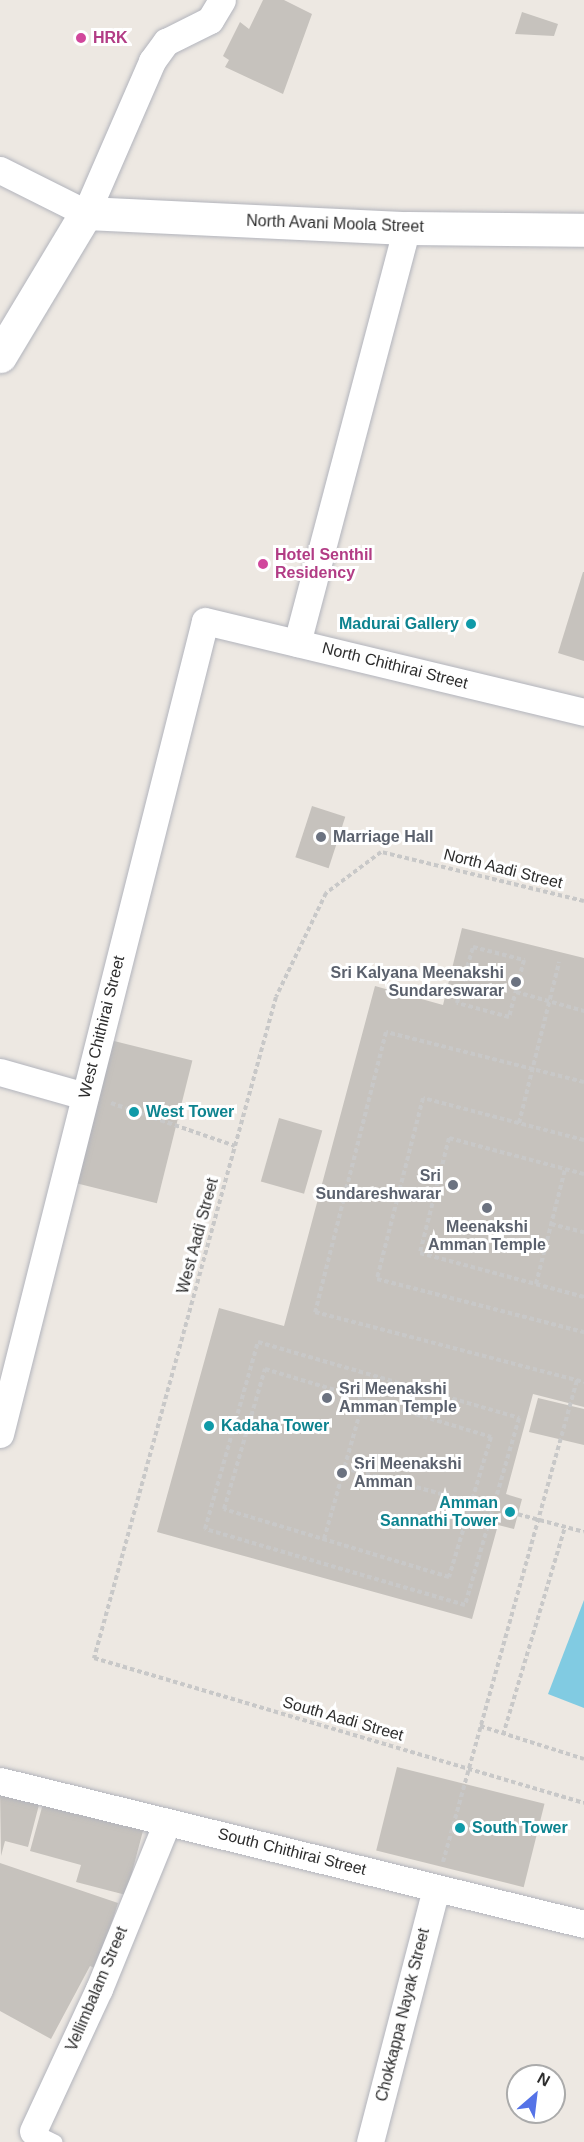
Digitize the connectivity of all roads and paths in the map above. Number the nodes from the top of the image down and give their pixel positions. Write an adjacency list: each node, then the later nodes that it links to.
1 (222, 0): 3 (street)
2 (0, 170): 3 (street)
3 (86, 213): 4 (main road, North Avani Moola Street); 6 (main road)
4 (407, 228): 5 (main road, North Avani Moola Street); 8 (street)
5 (584, 230)
6 (0, 356)
7 (205, 621): 8 (street, North Chithirai Street); 19 (street, West Chithirai Street)
8 (297, 643): 9 (street, North Chithirai Street)
9 (584, 712)
10 (381, 852): 11 (path, North Aadi Street); 22 (path, West Aadi Street)
11 (584, 901)
12 (559, 962): 14 (path)
13 (516, 992): 13 (path); 14 (path)
14 (550, 1002): 15 (path); 16 (path)
15 (584, 1011)
16 (532, 1069): 18 (path); 20 (path); 31 (path)
17 (0, 1072): 19 (street)
18 (584, 1082)
19 (85, 1096): 22 (path); 30 (street, West Chithirai Street)
20 (519, 1123): 21 (path); 29 (path)
21 (584, 1140)
22 (235, 1146): 42 (path, West Aadi Street)
23 (565, 1169): 24 (path); 25 (path); 27 (path)
24 (584, 1174)
25 (551, 1224): 26 (path); 27 (path)
26 (584, 1232)
27 (536, 1284): 28 (path)
28 (584, 1297)
29 (584, 1332)
30 (11, 1343): 34 (street, West Chithirai Street)
31 (577, 1380): 32 (path); 38 (path)
32 (584, 1382)
33 (364, 1399): 35 (path); 36 (path); 41 (path)
34 (0, 1434)
35 (344, 1468): 36 (path); 41 (path)
36 (471, 1502): 37 (path); 41 (path)
37 (493, 1507): 37 (path); 38 (path)
38 (538, 1519): 39 (path); 43 (path)
39 (565, 1527): 40 (path); 44 (path)
40 (584, 1532)
41 (324, 1539)
42 (94, 1658): 46 (path, South Aadi Street)
43 (480, 1726): 44 (path); 46 (path)
44 (503, 1735): 45 (path)
45 (584, 1759)
46 (469, 1768): 48 (path, South Aadi Street); 50 (path)
47 (0, 1781): 49 (street, South Chithirai Street)
48 (584, 1803)
49 (167, 1822): 50 (street, South Chithirai Street); 52 (street, Vellimbalam Street)
50 (436, 1888): 51 (street, South Chithirai Street); 53 (street, Chokkappa Nayak Street)
51 (584, 1924)
52 (45, 2136)
53 (370, 2142)

